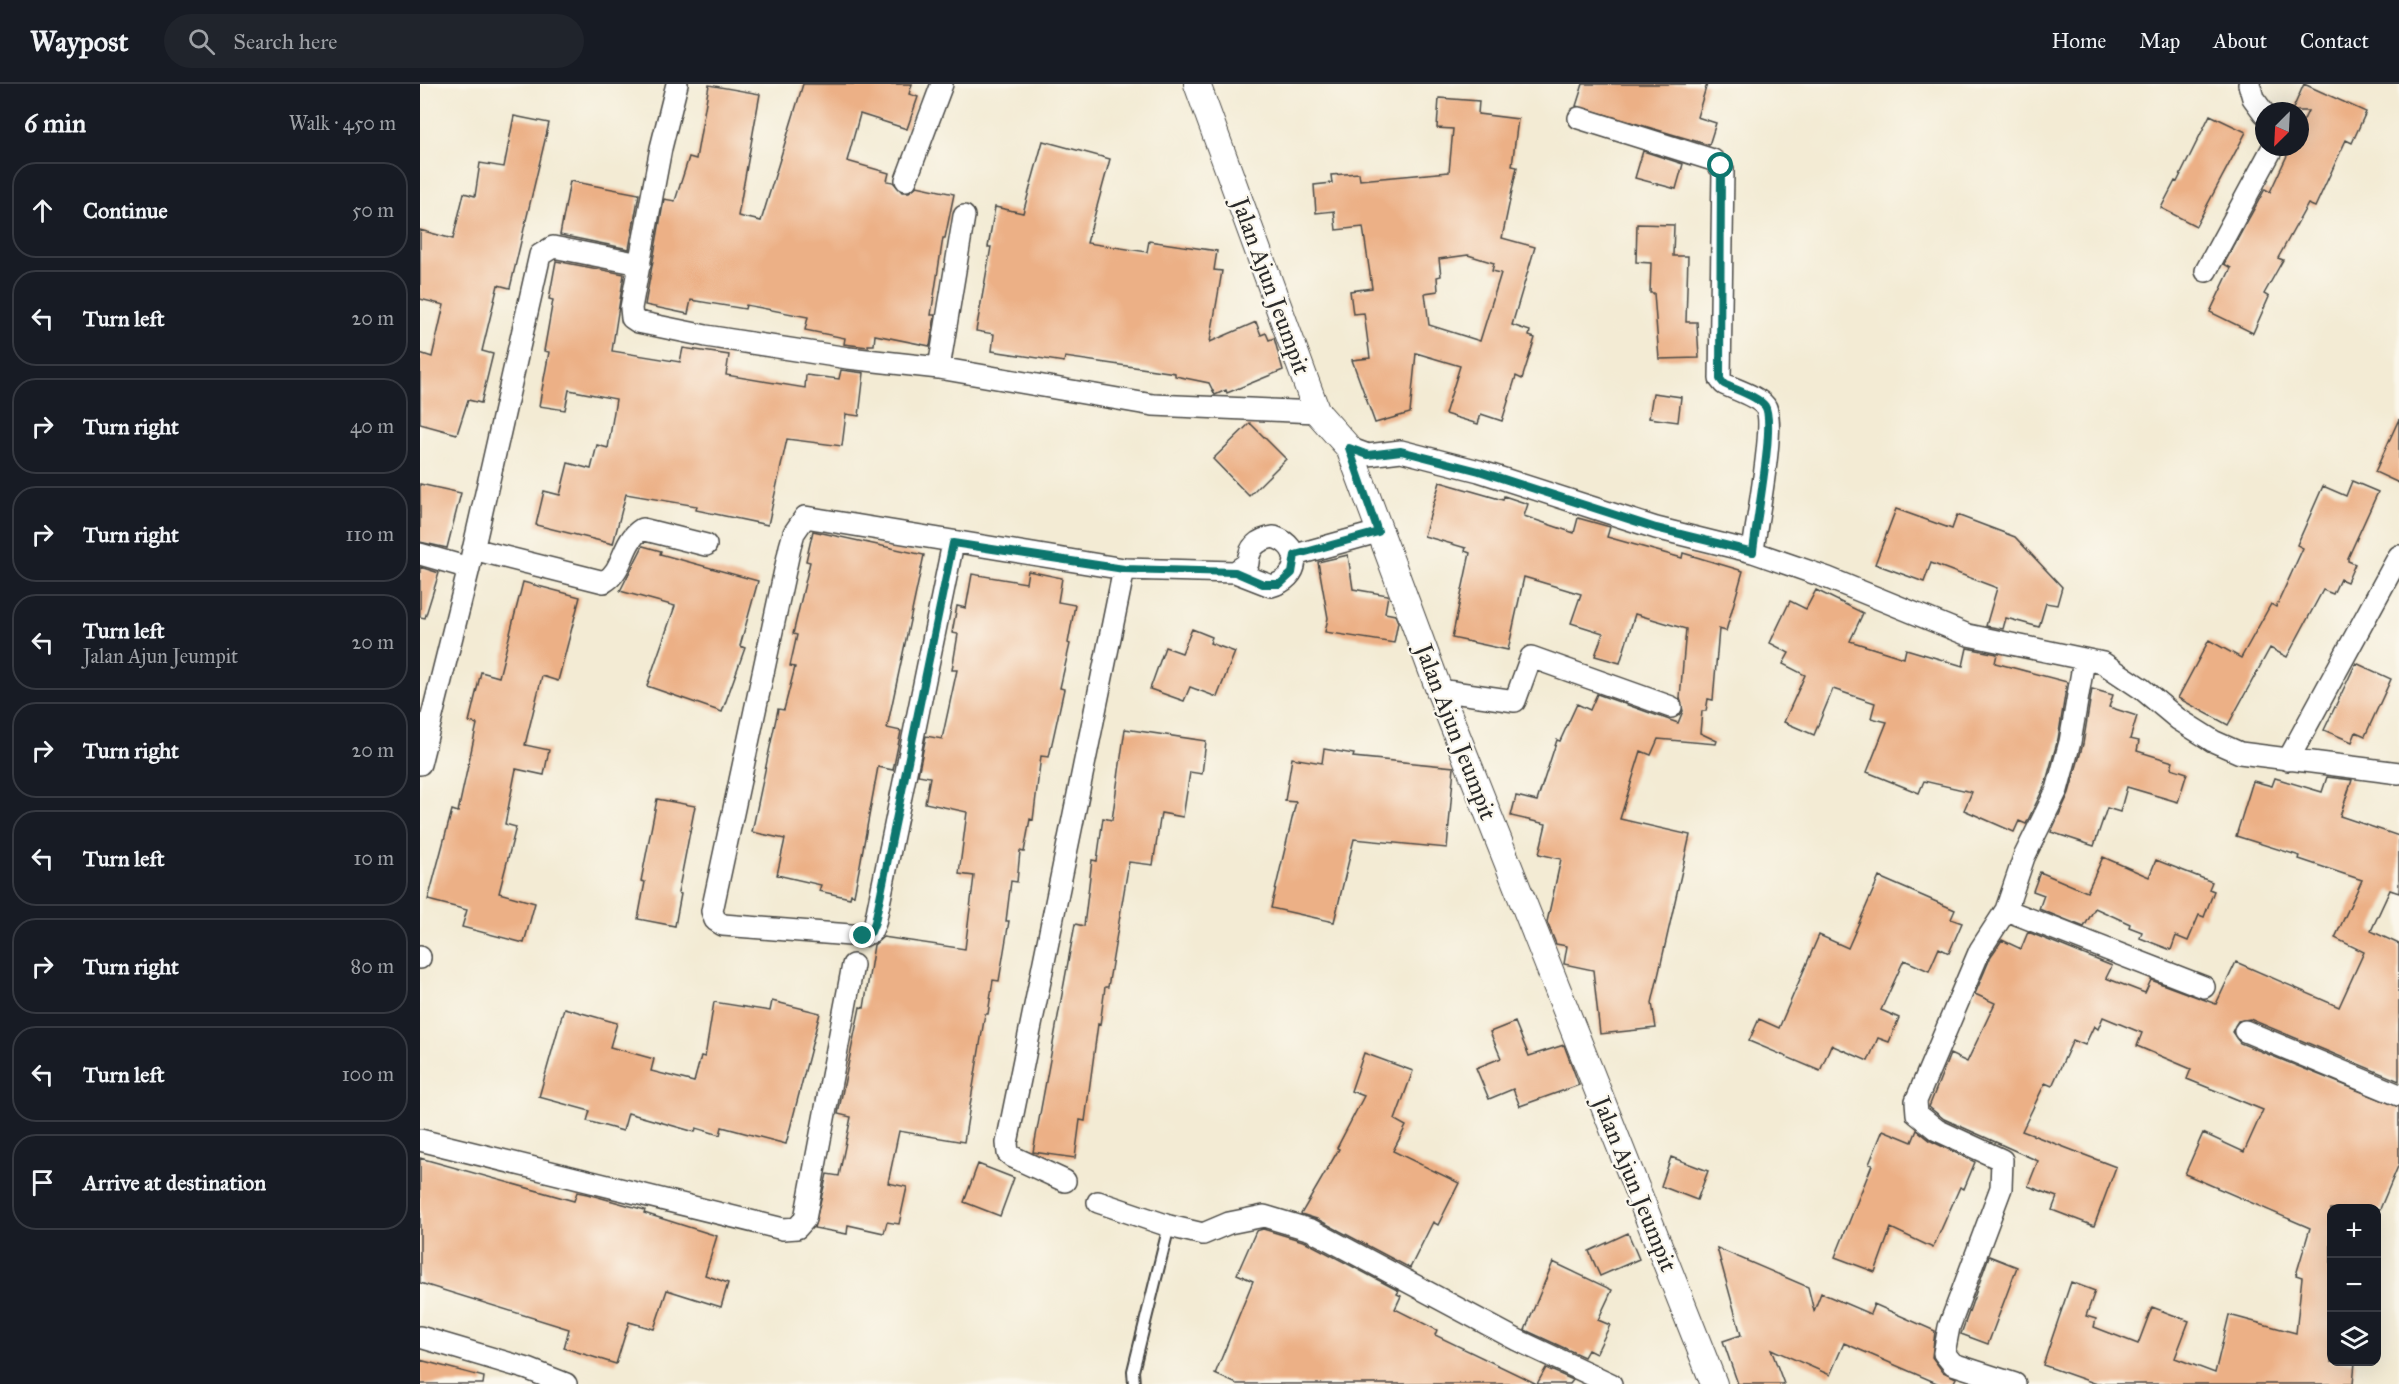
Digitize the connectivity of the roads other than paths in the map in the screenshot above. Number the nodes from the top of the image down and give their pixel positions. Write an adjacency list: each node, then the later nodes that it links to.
1 (677, 84): 10 (street)
2 (942, 84): 8 (street)
3 (1197, 84): 13 (street, Jalan Ajun Jeumpit)
4 (2249, 84): 5 (street)
5 (2256, 102)
6 (1579, 118): 18 (street)
7 (2267, 156): 11 (street)
8 (906, 180)
9 (964, 216): 12 (street)
10 (640, 264): 12 (street); 22 (street)
11 (2206, 271)
12 (939, 368): 13 (street)
13 (1317, 412): 14 (street, Jalan Ajun Jeumpit)
14 (1359, 452): 15 (street, Jalan Ajun Jeumpit); 18 (street)
15 (1378, 532): 20 (street); 26 (street, Jalan Ajun Jeumpit)
16 (953, 543): 16 (street); 23 (street)
17 (706, 545): 22 (street)
18 (1753, 552): 25 (street)
19 (420, 554): 22 (street)
20 (1295, 555): 24 (street); 24 (street)
21 (2399, 556): 28 (street)
22 (471, 559): 29 (street)
23 (1124, 569): 24 (street); 37 (street)
24 (1235, 572)
25 (2084, 660): 28 (street); 31 (street)
26 (1439, 690): 27 (street); 45 (street, Jalan Ajun Jeumpit)
27 (1671, 707)
28 (2288, 760): 30 (street)
29 (420, 764)
30 (2399, 773)
31 (2006, 910): 33 (street); 46 (street)
32 (853, 965): 36 (street)
33 (2204, 987)
34 (2245, 1031): 35 (street)
35 (2399, 1095)
36 (420, 1140)
37 (1065, 1181)
38 (1098, 1202): 39 (street)
39 (1168, 1226): 43 (lane); 44 (street)
40 (420, 1337): 41 (street)
41 (525, 1376): 42 (street)
42 (566, 1384)
43 (1134, 1384)
44 (1611, 1384)
45 (1714, 1384)
46 (2015, 1384)

